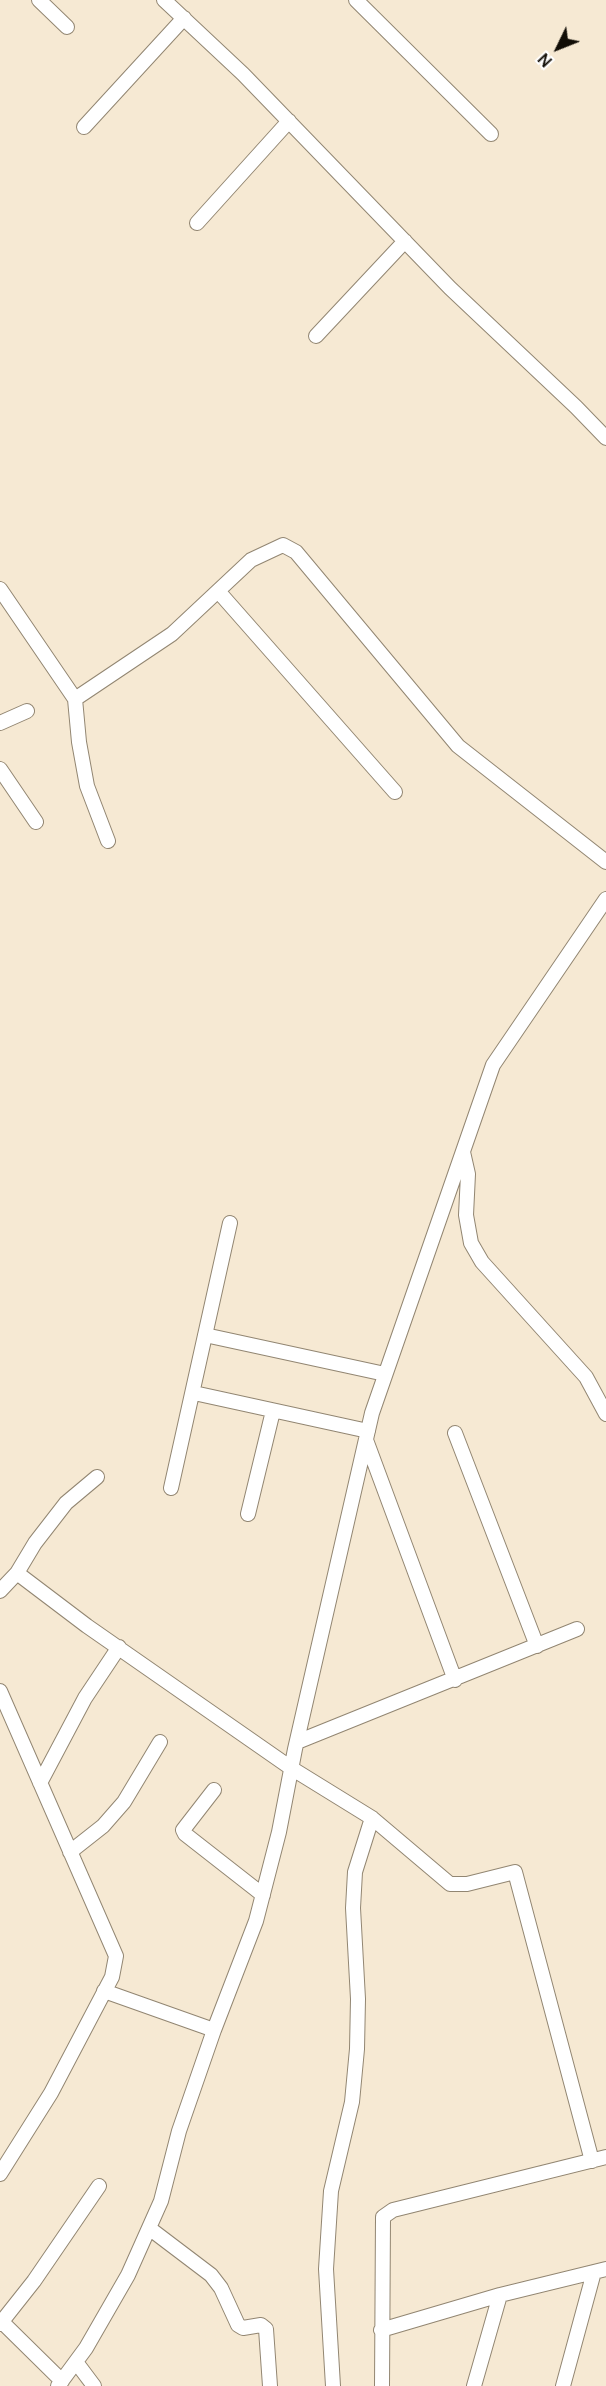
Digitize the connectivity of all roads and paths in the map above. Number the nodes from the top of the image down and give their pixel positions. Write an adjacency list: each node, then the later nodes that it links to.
1 (39, 0): 5 (street)
2 (164, 0): 4 (street)
3 (356, 0): 8 (street)
4 (184, 18): 6 (street); 7 (street)
5 (67, 27)
6 (289, 121): 9 (street); 10 (street)
7 (84, 128)
8 (491, 134)
9 (197, 223)
10 (405, 240): 11 (street); 12 (street)
11 (316, 336)
12 (606, 438)
13 (0, 589): 15 (street)
14 (218, 591): 15 (street); 19 (street); 23 (street)
15 (75, 699): 22 (street)
16 (27, 711): 17 (street)
17 (0, 723)
18 (0, 769): 20 (street)
19 (395, 792)
20 (5, 793): 21 (street)
21 (36, 822)
22 (108, 841)
23 (606, 862)
24 (606, 899): 25 (street)
25 (463, 1152): 28 (street); 31 (street)
26 (230, 1224): 27 (street)
27 (205, 1335): 28 (street); 29 (street)
28 (386, 1374): 33 (street)
29 (194, 1394): 30 (street); 35 (street)
30 (273, 1411): 33 (street); 36 (street)
31 (606, 1414)
32 (455, 1433): 40 (street)
33 (367, 1436): 42 (street); 45 (street)
34 (97, 1477): 37 (street)
35 (171, 1488)
36 (248, 1514)
37 (17, 1572): 38 (street); 41 (street)
38 (0, 1591)
39 (577, 1629): 40 (street)
40 (537, 1646): 42 (street)
41 (119, 1647): 46 (street); 47 (street)
42 (455, 1680): 45 (street)
43 (0, 1691): 47 (street)
44 (160, 1742): 50 (street)
45 (297, 1742): 46 (street)
46 (291, 1768): 49 (street); 51 (street)
47 (40, 1783): 50 (street)
48 (214, 1790): 51 (street)
49 (372, 1818): 54 (street); 66 (street)
50 (70, 1852): 52 (street)
51 (263, 1895): 53 (street)
52 (104, 1991): 53 (street); 55 (street)
53 (214, 2030): 57 (street)
54 (599, 2159): 61 (street)
55 (0, 2174)
56 (99, 2186): 60 (street)
57 (149, 2228): 62 (street); 65 (street)
58 (600, 2271): 59 (street); 69 (street)
59 (500, 2295): 61 (street); 68 (street)
60 (1, 2322): 63 (street)
61 (381, 2330): 67 (street)
62 (76, 2362): 63 (street); 64 (street)
63 (60, 2384)
64 (94, 2386)
65 (268, 2386)
66 (333, 2386)
67 (382, 2386)
68 (474, 2386)
69 (563, 2386)

